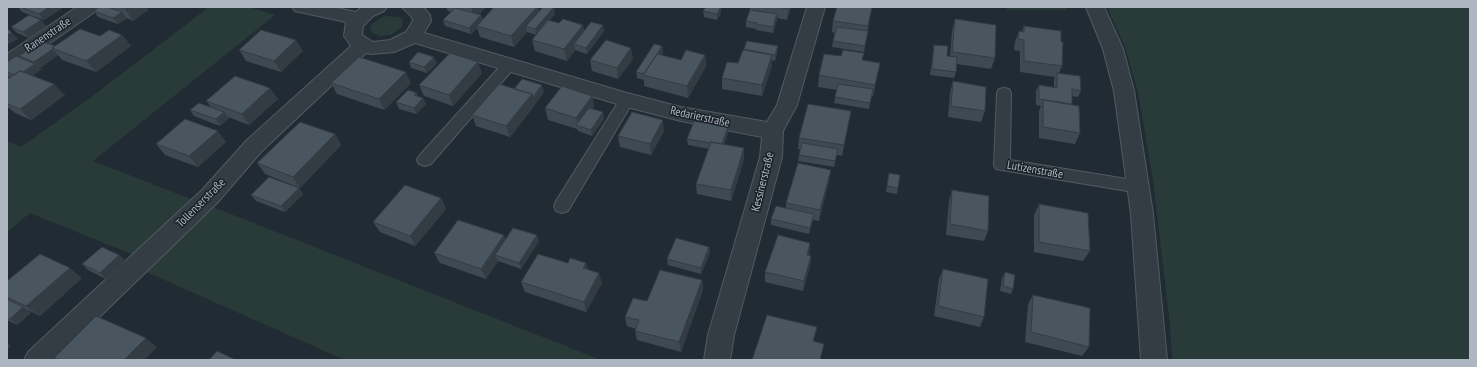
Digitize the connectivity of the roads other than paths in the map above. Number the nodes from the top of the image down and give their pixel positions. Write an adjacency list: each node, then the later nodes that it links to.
1 (90, 7): 10 (street, Ranenstraße)
2 (301, 7): 7 (street)
3 (378, 7): 7 (street)
4 (411, 7): 8 (street)
5 (816, 7): 14 (street, Kessinerstraße)
6 (1095, 7): 16 (street)
7 (359, 18): 9 (street)
8 (413, 36): 9 (street); 11 (street, Redarierstraße)
9 (363, 45): 18 (street, Tollenserstraße)
10 (7, 63)
11 (510, 64): 13 (street, Redarierstraße); 15 (lane)
12 (1004, 94): 16 (lane, Lutizenstraße)
13 (627, 100): 14 (street, Redarierstraße); 17 (lane)
14 (773, 131): 19 (street, Kessinerstraße)
15 (425, 160)
16 (1138, 187): 20 (street)
17 (562, 206)
18 (38, 360)
19 (717, 360)
20 (1154, 360)

